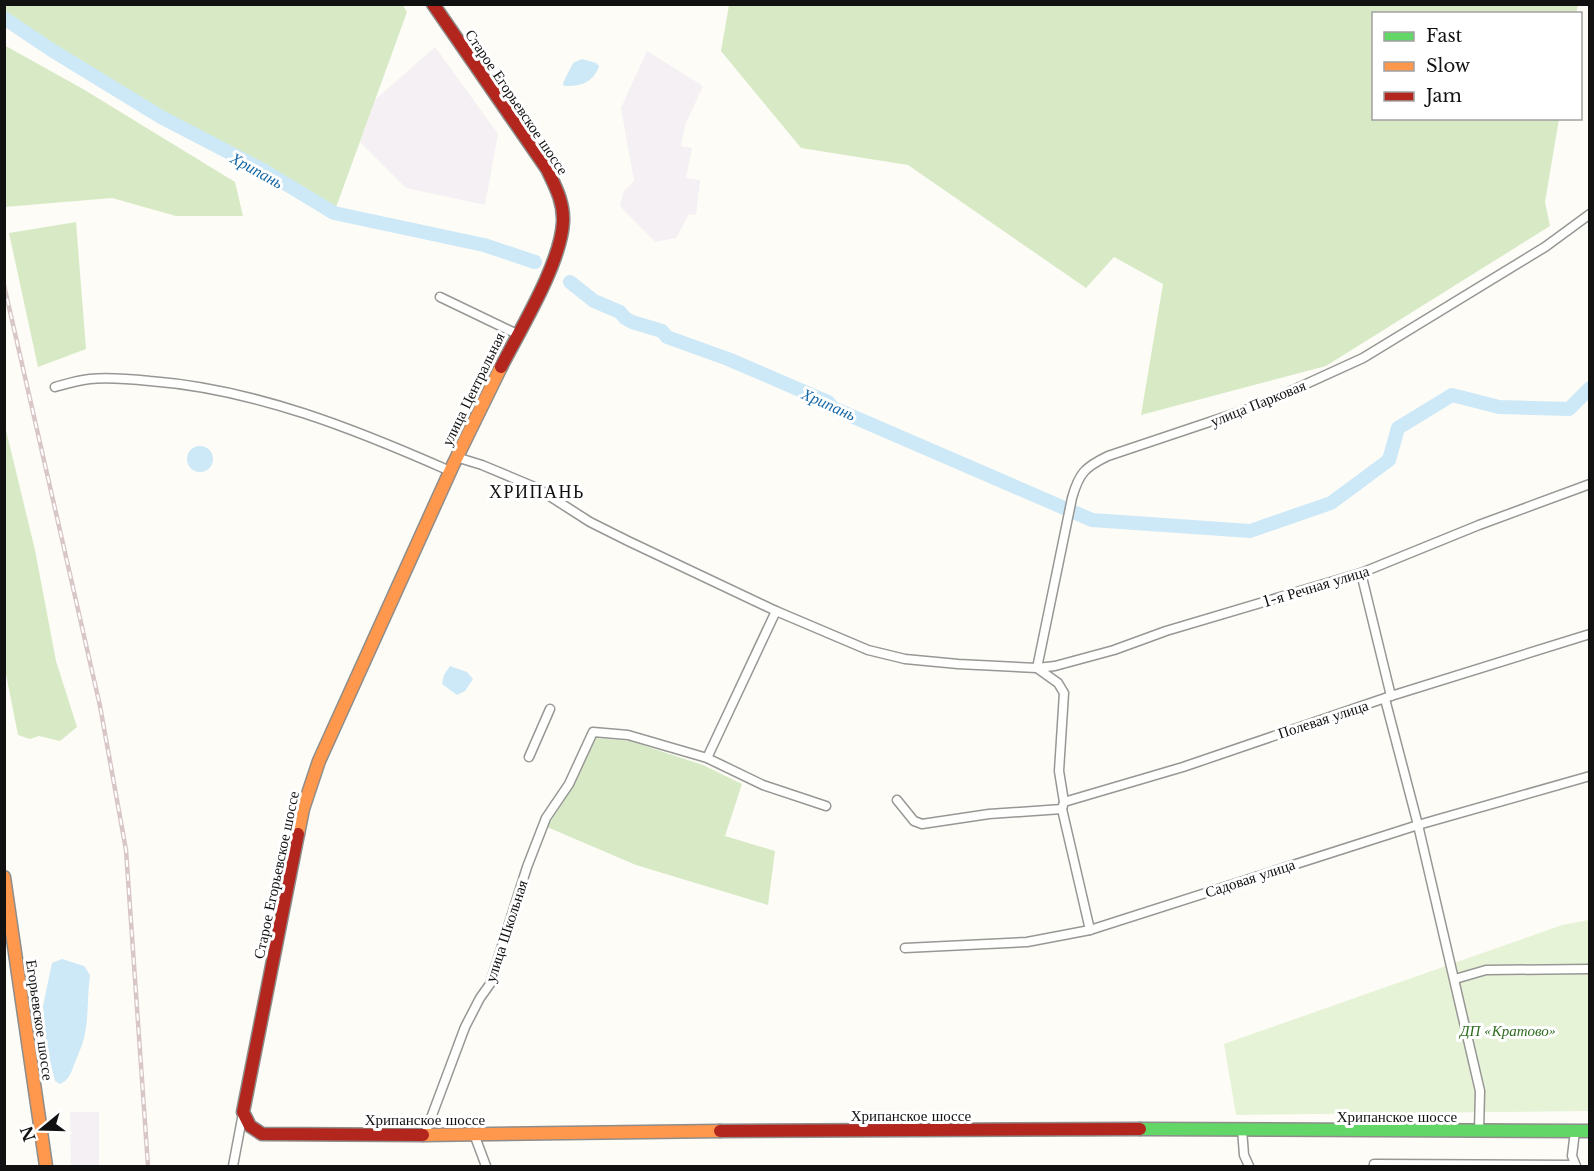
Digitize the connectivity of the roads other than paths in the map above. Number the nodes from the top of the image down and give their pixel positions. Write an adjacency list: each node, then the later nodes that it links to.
1 (434, 4): 4 (main road, Старое Егорьевское шоссе)
2 (1590, 214): 13 (street, улица Парковая)
3 (440, 297): 5 (street)
4 (524, 320): 5 (main road, улица Центральная)
5 (517, 334): 7 (main road, улица Центральная)
6 (55, 387): 8 (street)
7 (456, 457): 8 (main road, улица Центральная); 11 (street, 1-я Речная улица)
8 (450, 471): 28 (main road, Старое Егорьевское шоссе)
9 (1590, 484): 10 (street, 1-я Речная улица)
10 (1361, 573): 13 (street, 1-я Речная улица); 14 (street)
11 (776, 611): 13 (street, 1-я Речная улица); 17 (street)
12 (1590, 634): 14 (street, Полевая улица)
13 (1037, 668): 20 (street)
14 (1388, 698): 20 (street, Полевая улица); 22 (street)
15 (550, 709): 16 (street)
16 (529, 757)
17 (706, 758): 21 (street); 33 (street, улица Школьная)
18 (1590, 776): 22 (street, Садовая улица)
19 (897, 800): 20 (street, Полевая улица)
20 (1063, 805): 24 (street)
21 (826, 806)
22 (1418, 825): 24 (street, Садовая улица); 27 (street)
23 (4, 877): 37 (main road, Егорьевское шоссе)
24 (1090, 930): 25 (street, Садовая улица)
25 (905, 948)
26 (1590, 969): 27 (street)
27 (1455, 979): 30 (street)
28 (243, 1112): 33 (main road, Хрипанское шоссе); 38 (street, Старое Егорьевское шоссе)
29 (1242, 1129): 30 (main road, Хрипанское шоссе); 34 (main road, Хрипанское шоссе); 40 (street)
30 (1479, 1131): 31 (main road, Хрипанское шоссе)
31 (1575, 1131): 32 (main road, Хрипанское шоссе); 36 (street)
32 (1590, 1131)
33 (425, 1134): 34 (main road, Хрипанское шоссе)
34 (474, 1134): 39 (street)
35 (1374, 1165): 36 (street)
36 (1575, 1166)
37 (46, 1167)
38 (233, 1167)
39 (486, 1167)
40 (1249, 1167)

